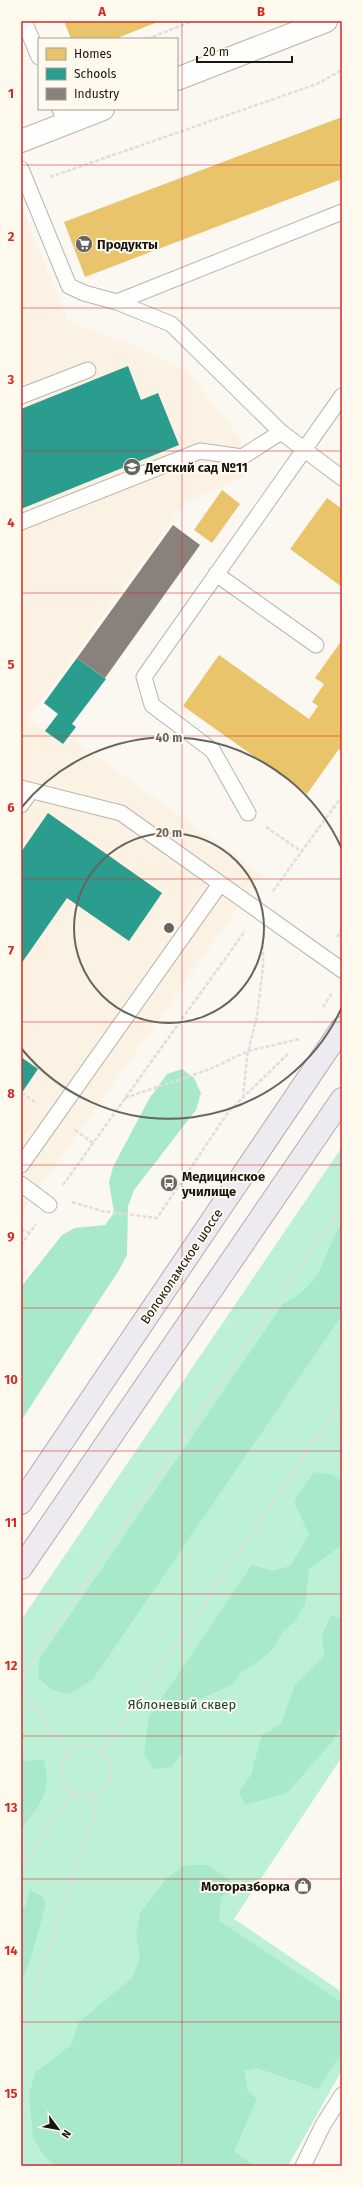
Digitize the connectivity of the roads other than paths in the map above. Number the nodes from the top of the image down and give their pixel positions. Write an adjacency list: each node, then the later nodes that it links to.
1 (24, 21): 3 (lane)
2 (326, 21): 4 (street)
3 (38, 55)
4 (178, 80)
5 (97, 110): 6 (street)
6 (63, 116): 7 (street)
7 (21, 141)
8 (21, 169): 10 (lane)
9 (342, 212): 10 (lane)
10 (117, 302): 14 (lane)
11 (88, 370): 12 (lane)
12 (21, 396)
13 (342, 396): 15 (lane)
14 (281, 432): 15 (lane); 17 (lane)
15 (304, 450): 16 (lane); 18 (lane)
16 (342, 478)
17 (21, 522)
18 (216, 574): 19 (lane); 22 (lane)
19 (316, 644)
20 (26, 790): 21 (lane); 23 (lane)
21 (21, 805)
22 (248, 813)
23 (220, 884): 24 (lane); 27 (lane)
24 (342, 970)
25 (342, 1028): 30 (main road, Волоколамское шоссе)
26 (342, 1098): 31 (main road)
27 (21, 1165)
28 (21, 1184): 29 (lane)
29 (52, 1201)
30 (21, 1503)
31 (21, 1568)
32 (342, 2095): 33 (lane)
33 (303, 2166)

